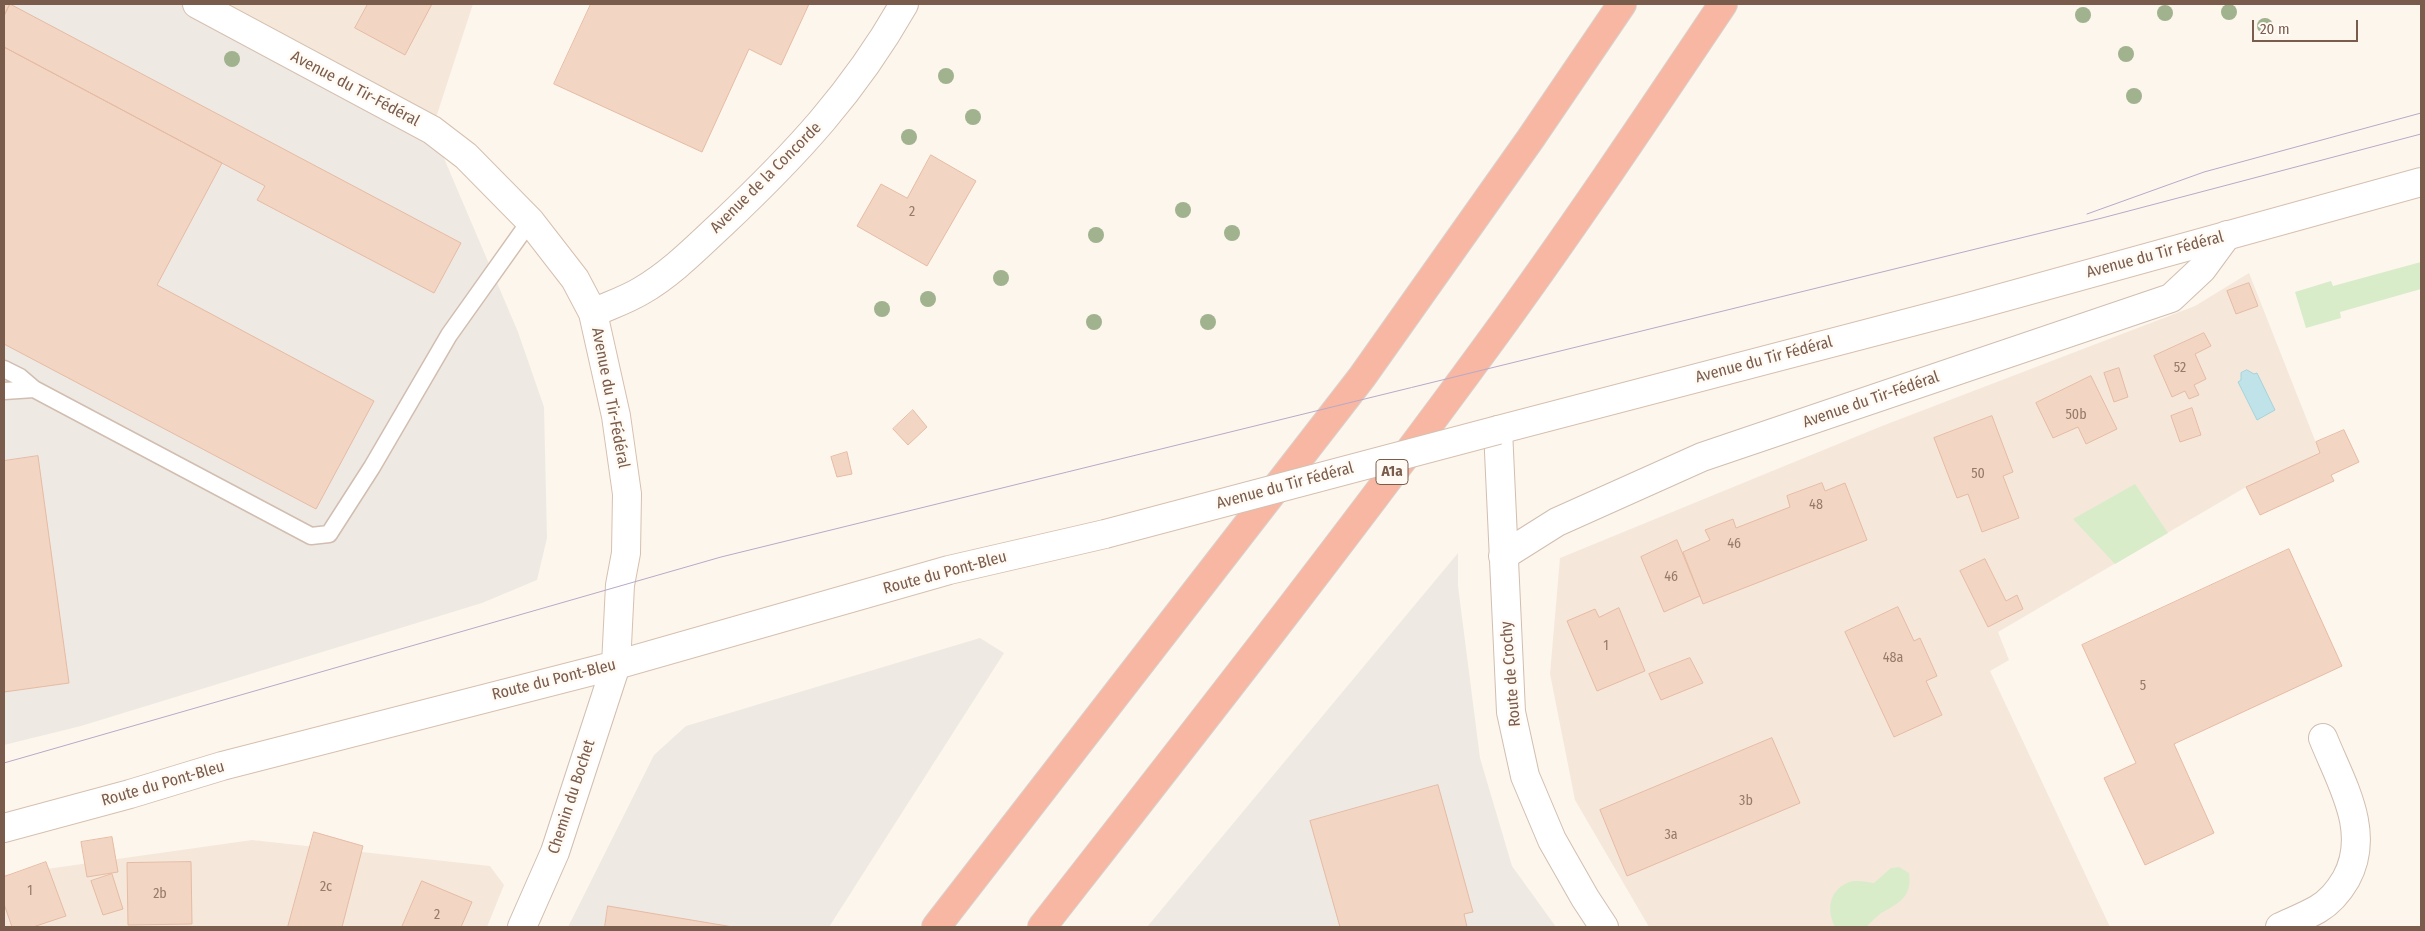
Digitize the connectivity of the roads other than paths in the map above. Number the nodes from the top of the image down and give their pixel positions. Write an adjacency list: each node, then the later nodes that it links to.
1 (197, 4): 6 (street, Avenue du Tir-Fédéral)
2 (904, 4): 8 (street, Avenue de la Concorde)
3 (1622, 4): 19 (highway)
4 (1723, 4): 20 (highway, A1a)
5 (2421, 182): 7 (street, Avenue du Tir Fédéral)
6 (530, 221): 8 (street, Avenue du Tir-Fédéral); 10 (lane)
7 (2227, 236): 12 (street, Avenue du Tir Fédéral); 14 (street, Avenue du Tir-Fédéral)
8 (593, 314): 15 (street, Avenue du Tir-Fédéral)
9 (4, 369): 10 (lane)
10 (34, 389): 11 (lane)
11 (4, 391)
12 (1498, 430): 13 (street, Avenue du Tir Fédéral, bridge); 14 (street, Route de Crochy)
13 (1105, 534): 15 (street, Route du Pont-Bleu)
14 (1504, 556): 21 (street, Route de Crochy)
15 (616, 665): 17 (street, Route du Pont-Bleu); 18 (street, Chemin du Bochet)
16 (2324, 738): 22 (street)
17 (4, 828)
18 (522, 927)
19 (936, 927)
20 (1042, 927)
21 (1604, 927)
22 (2280, 927)

